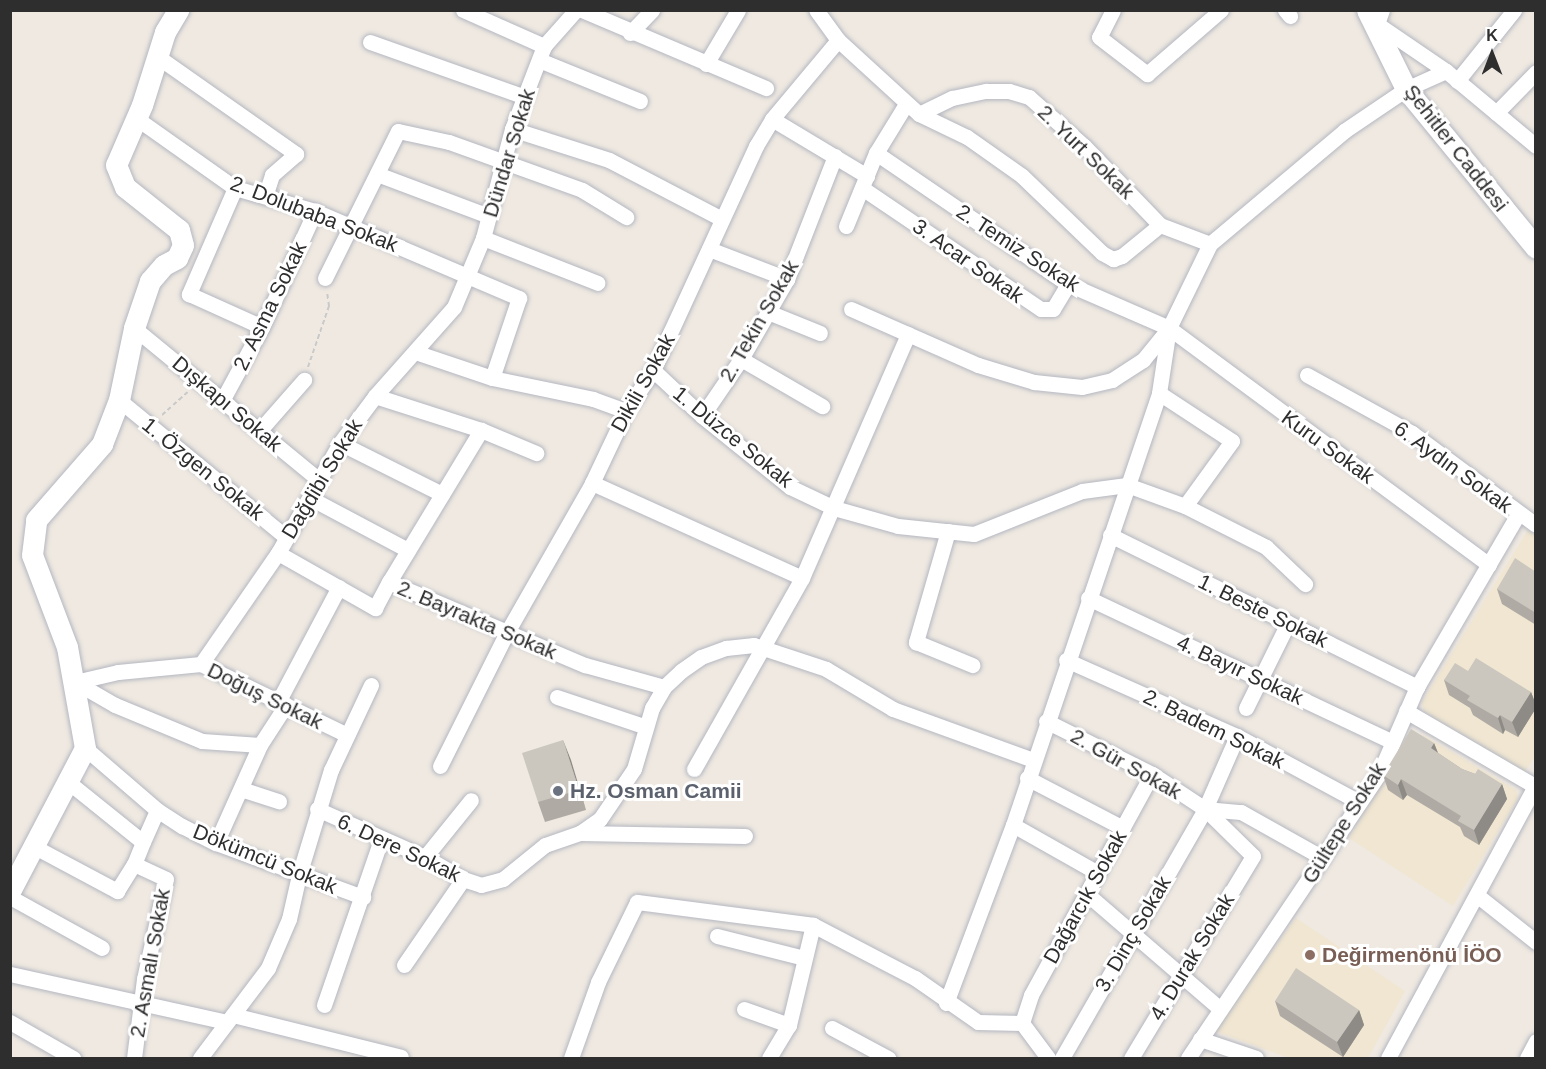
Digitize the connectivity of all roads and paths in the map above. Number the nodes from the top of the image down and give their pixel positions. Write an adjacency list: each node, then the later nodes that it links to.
1 (178, 10): 16 (street)
2 (463, 10): 15 (street)
3 (576, 10): 15 (street, Dündar Sokak)
4 (582, 10): 12 (street)
5 (652, 10): 12 (street)
6 (738, 10): 18 (street)
7 (816, 10): 13 (street)
8 (1113, 10): 9 (street)
9 (1221, 10)
10 (1514, 10): 20 (street)
11 (1375, 15): 20 (street); 22 (street, Şehitler Caddesi)
12 (630, 33): 18 (street)
13 (838, 40): 25 (street); 29 (street, Dikili Sokak)
14 (370, 42): 23 (street)
15 (544, 46): 17 (street, Dündar Sokak)
16 (158, 57): 28 (street); 38 (street)
17 (538, 60): 23 (street, Dündar Sokak); 24 (street)
18 (706, 64): 21 (street)
19 (1536, 72): 26 (street)
20 (1451, 76): 22 (street); 26 (street)
21 (766, 88)
22 (1406, 89): 47 (street); 49 (street, Şehitler Caddesi)
23 (525, 97): 30 (street, Dündar Sokak)
24 (640, 101)
25 (906, 104): 27 (street); 32 (street)
26 (1496, 113): 31 (street)
27 (919, 114): 44 (street, 2. Yurt Sokak); 44 (street)
28 (136, 118): 37 (street, 2. Dolubaba Sokak); 48 (street)
29 (772, 119): 33 (street); 42 (street, Dikili Sokak)
30 (512, 129): 34 (street, Dündar Sokak); 42 (street)
31 (1536, 146)
32 (876, 153): 36 (street); 56 (street, 2. Temiz Sokak)
33 (835, 156): 36 (street); 54 (street, 2. Tekin Sokak)
34 (504, 162): 35 (street); 40 (street, Dündar Sokak); 41 (street)
35 (377, 174): 40 (street); 43 (street)
36 (865, 182): 45 (street); 56 (street, 3. Acar Sokak)
37 (235, 188): 38 (street, 2. Dolubaba Sokak); 51 (street)
38 (265, 196): 39 (street, 2. Dolubaba Sokak)
39 (315, 211): 43 (street, 2. Dolubaba Sokak); 59 (street, 2. Asma Sokak)
40 (489, 216): 46 (street, Dündar Sokak)
41 (627, 217)
42 (720, 218): 50 (street, Dikili Sokak)
43 (351, 225): 52 (street); 53 (street, 2. Dolubaba Sokak)
44 (1160, 225): 47 (street, 2. Yurt Sokak)
45 (846, 226)
46 (483, 238): 53 (street, Dağdibi Sokak); 55 (street)
47 (1210, 244): 61 (street)
48 (183, 245): 51 (street); 60 (street)
49 (1536, 248)
50 (709, 249): 54 (street); 66 (street, Dikili Sokak)
51 (206, 250): 59 (street)
52 (325, 278): 70 (path)
53 (469, 278): 64 (street, Dağdibi Sokak); 68 (street, 2. Dolubaba Sokak)
54 (787, 279): 58 (street, 2. Tekin Sokak)
55 (598, 284)
56 (1068, 284): 61 (street, 2. Temiz Sokak)
57 (851, 309): 63 (street)
58 (768, 312): 62 (street); 65 (street, 2. Tekin Sokak)
59 (262, 327): 73 (street, 2. Asma Sokak)
60 (134, 328): 69 (street, Dışkapı Sokak); 74 (street)
61 (1169, 328): 63 (street); 71 (street); 97 (street, Kuru Sokak)
62 (820, 333)
63 (908, 334): 89 (street)
64 (415, 351): 68 (street); 72 (street, Dağdibi Sokak)
65 (741, 359): 75 (street); 77 (street, 2. Tekin Sokak)
66 (653, 370): 76 (street, Dikili Sokak); 77 (street, 1. Düzce Sokak)
67 (1307, 375): 90 (street, 6. Aydın Sokak)
68 (492, 378): 76 (street)
69 (200, 380): 73 (street, Dışkapı Sokak); 78 (path)
70 (304, 380): 79 (street)
71 (1159, 393): 85 (street); 88 (street)
72 (375, 396): 80 (street); 81 (street, Dağdibi Sokak)
73 (223, 399): 79 (street, Dışkapı Sokak)
74 (119, 400): 78 (street, 1. Özgen Sokak); 110 (street)
75 (822, 406)
76 (626, 411): 84 (street, Dikili Sokak)
77 (702, 416): 89 (street, 1. Düzce Sokak)
78 (150, 426): 94 (street, 1. Özgen Sokak)
79 (260, 430): 83 (street, Dışkapı Sokak)
80 (481, 430): 82 (street); 86 (street)
81 (340, 443): 83 (street, Dağdibi Sokak); 86 (street)
82 (536, 453)
83 (319, 480): 87 (street, Dağdibi Sokak)
84 (592, 483): 98 (street); 104 (street, Dikili Sokak)
85 (1127, 485): 88 (street); 92 (street, 1. Düzce Sokak); 93 (street)
86 (442, 494): 95 (street)
87 (310, 498): 94 (street, Dağdibi Sokak); 95 (street)
88 (1185, 506): 100 (street)
89 (834, 508): 92 (street, 1. Düzce Sokak); 98 (street)
90 (1518, 514): 91 (street, 6. Aydın Sokak); 97 (street, Gültepe Sokak)
91 (1536, 525)
92 (948, 531): 108 (street)
93 (1110, 535): 102 (street); 103 (street, 1. Beste Sokak)
94 (287, 538): 96 (street, Dağdibi Sokak)
95 (408, 550): 99 (street)
96 (278, 553): 101 (street, 2. Bayrakta Sokak); 107 (street, Dağdibi Sokak)
97 (1489, 565): 113 (street, Gültepe Sokak)
98 (802, 578): 105 (street)
99 (389, 582): 101 (street, 2. Bayrakta Sokak); 104 (street, 2. Bayrakta Sokak)
100 (1305, 584)
101 (339, 587): 115 (street)
102 (1088, 598): 106 (street); 109 (street, 4. Bayır Sokak)
103 (1288, 623): 109 (street); 113 (street, 1. Beste Sokak)
104 (506, 634): 112 (street, 2. Bayrakta Sokak); 126 (street, Dikili Sokak)
105 (758, 646): 112 (street); 125 (street); 127 (street)
106 (1066, 660): 118 (street); 121 (street, 2. Badem Sokak)
107 (201, 664): 110 (street, Doğuş Sokak); 115 (street, Doğuş Sokak)
108 (972, 665)
109 (1260, 680): 116 (street); 122 (street, 4. Bayır Sokak)
110 (75, 682): 123 (street); 124 (street)
111 (371, 685): 120 (street)
112 (664, 687): 119 (street)
113 (1417, 687): 117 (street, Gültepe Sokak)
114 (557, 697): 119 (street)
115 (282, 704): 120 (street, Doğuş Sokak); 123 (street)
116 (1246, 708)
117 (1406, 711): 122 (street, Gültepe Sokak); 131 (street)
118 (1046, 721): 125 (street); 128 (street, 2. Gür Sokak)
119 (646, 727): 141 (street)
120 (347, 735): 136 (street)
121 (1237, 736): 135 (street, 2. Badem Sokak); 137 (street, 3. Dinç Sokak)
122 (1392, 742): 135 (street, Gültepe Sokak)
123 (260, 746): 132 (street)
124 (85, 748): 130 (street); 138 (street, Dökümcü Sokak)
125 (1033, 760): 129 (street)
126 (440, 766)
127 (694, 769)
128 (1152, 774): 137 (street, 2. Gür Sokak); 140 (street, Dağarcık Sokak)
129 (1027, 778): 139 (street); 140 (street)
130 (67, 782): 144 (street); 146 (street)
131 (1535, 785): 156 (street)
132 (241, 789): 134 (street); 145 (street)
133 (471, 800): 148 (street)
134 (279, 801)
135 (1359, 802): 149 (street, Gültepe Sokak)
136 (317, 809): 143 (street, 6. Dere Sokak); 152 (street)
137 (1205, 809): 147 (street, 2. Gür Sokak); 149 (street, 2. Gür Sokak); 160 (street, 3. Dinç Sokak)
138 (157, 810): 144 (street, 2. Asmalı Sokak); 145 (street, Dökümcü Sokak)
139 (1013, 825): 151 (street); 169 (street)
140 (1123, 828): 151 (street, Dağarcık Sokak)
141 (580, 833): 142 (street); 153 (street, 6. Dere Sokak)
142 (745, 836)
143 (381, 839): 148 (street, 6. Dere Sokak); 158 (street)
144 (143, 842): 150 (street, 2. Asmalı Sokak)
145 (216, 843): 152 (street, Dökümcü Sokak)
146 (31, 846): 150 (street); 154 (street)
147 (1253, 856): 167 (street, 4. Durak Sokak)
148 (424, 857): 153 (street, 6. Dere Sokak)
149 (1323, 858): 172 (street, Gültepe Sokak)
150 (134, 864): 168 (street, 2. Asmalı Sokak)
151 (1098, 873): 155 (street, Dağarcık Sokak)
152 (298, 875): 158 (street, Dökümcü Sokak); 173 (street)
153 (462, 879): 165 (street)
154 (10, 891)
155 (1087, 894): 160 (street); 175 (street, Dağarcık Sokak)
156 (1478, 896): 162 (street); 192 (street)
157 (10, 897): 163 (street)
158 (363, 897): 170 (street)
159 (813, 925): 164 (street); 169 (street); 184 (street)
160 (1131, 935): 167 (street); 188 (street, 3. Dinç Sokak)
161 (717, 936): 164 (street)
162 (1536, 942)
163 (102, 948)
164 (804, 958): 176 (street)
165 (404, 965)
166 (10, 974): 168 (street)
167 (1178, 975): 172 (street); 189 (street, 4. Durak Sokak)
168 (141, 1003): 173 (street); 182 (street, 2. Asmalı Sokak)
169 (946, 1003): 175 (street)
170 (324, 1005)
171 (744, 1009): 176 (street)
172 (1220, 1009): 178 (street, Gültepe Sokak)
173 (230, 1019): 180 (street); 183 (street)
174 (10, 1022): 181 (street)
175 (1022, 1023): 187 (street)
176 (789, 1025): 185 (street)
177 (832, 1028): 186 (street)
178 (1200, 1039): 190 (street, Gültepe Sokak); 191 (street)
179 (1536, 1041): 193 (street)
180 (401, 1057)
181 (73, 1059)
182 (134, 1059)
183 (200, 1059)
184 (571, 1059)
185 (768, 1059)
186 (888, 1059)
187 (1048, 1059)
188 (1062, 1059)
189 (1131, 1059)
190 (1188, 1059)
191 (1256, 1059)
192 (1388, 1059)
193 (1527, 1059)

